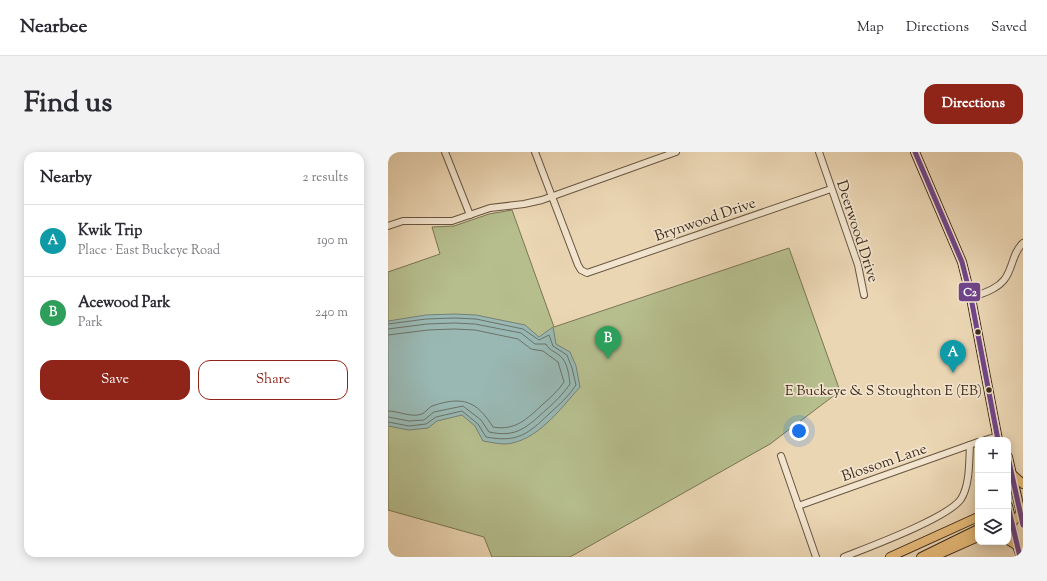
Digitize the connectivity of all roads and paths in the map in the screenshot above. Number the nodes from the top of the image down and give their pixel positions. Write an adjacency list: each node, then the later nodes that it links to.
1 (445, 152): 8 (street)
2 (535, 152): 7 (street)
3 (676, 152): 7 (street)
4 (819, 152): 6 (street, Deerwood Drive)
5 (915, 152): 12 (main road)
6 (831, 189): 7 (street, Brynwood Drive); 11 (street, Deerwood Drive)
7 (552, 195): 8 (street)
8 (470, 215): 9 (street)
9 (388, 226)
10 (1023, 243): 12 (street)
11 (864, 295)
12 (971, 298): 13 (main road)
13 (999, 437)
14 (975, 443): 15 (street, Blossom Lane)
15 (970, 445): 21 (street, Blossom Lane); 32 (street)
16 (781, 456): 21 (street)
17 (1011, 468): 18 (main road)
18 (1013, 475): 19 (main road); 20 (main road)
19 (1023, 484)
20 (1021, 500): 22 (main road); 23 (main road)
21 (798, 506): 31 (street)
22 (1011, 506)
23 (1022, 516): 25 (main road)
24 (975, 518): 33 (main road)
25 (1011, 523)
26 (1011, 528): 30 (street)
27 (975, 530): 34 (main road)
28 (975, 538): 35 (main road)
29 (1011, 542): 30 (main road)
30 (1016, 545): 36 (street)
31 (816, 557)
32 (844, 557)
33 (890, 557)
34 (921, 557)
35 (933, 557)
36 (1020, 557)

